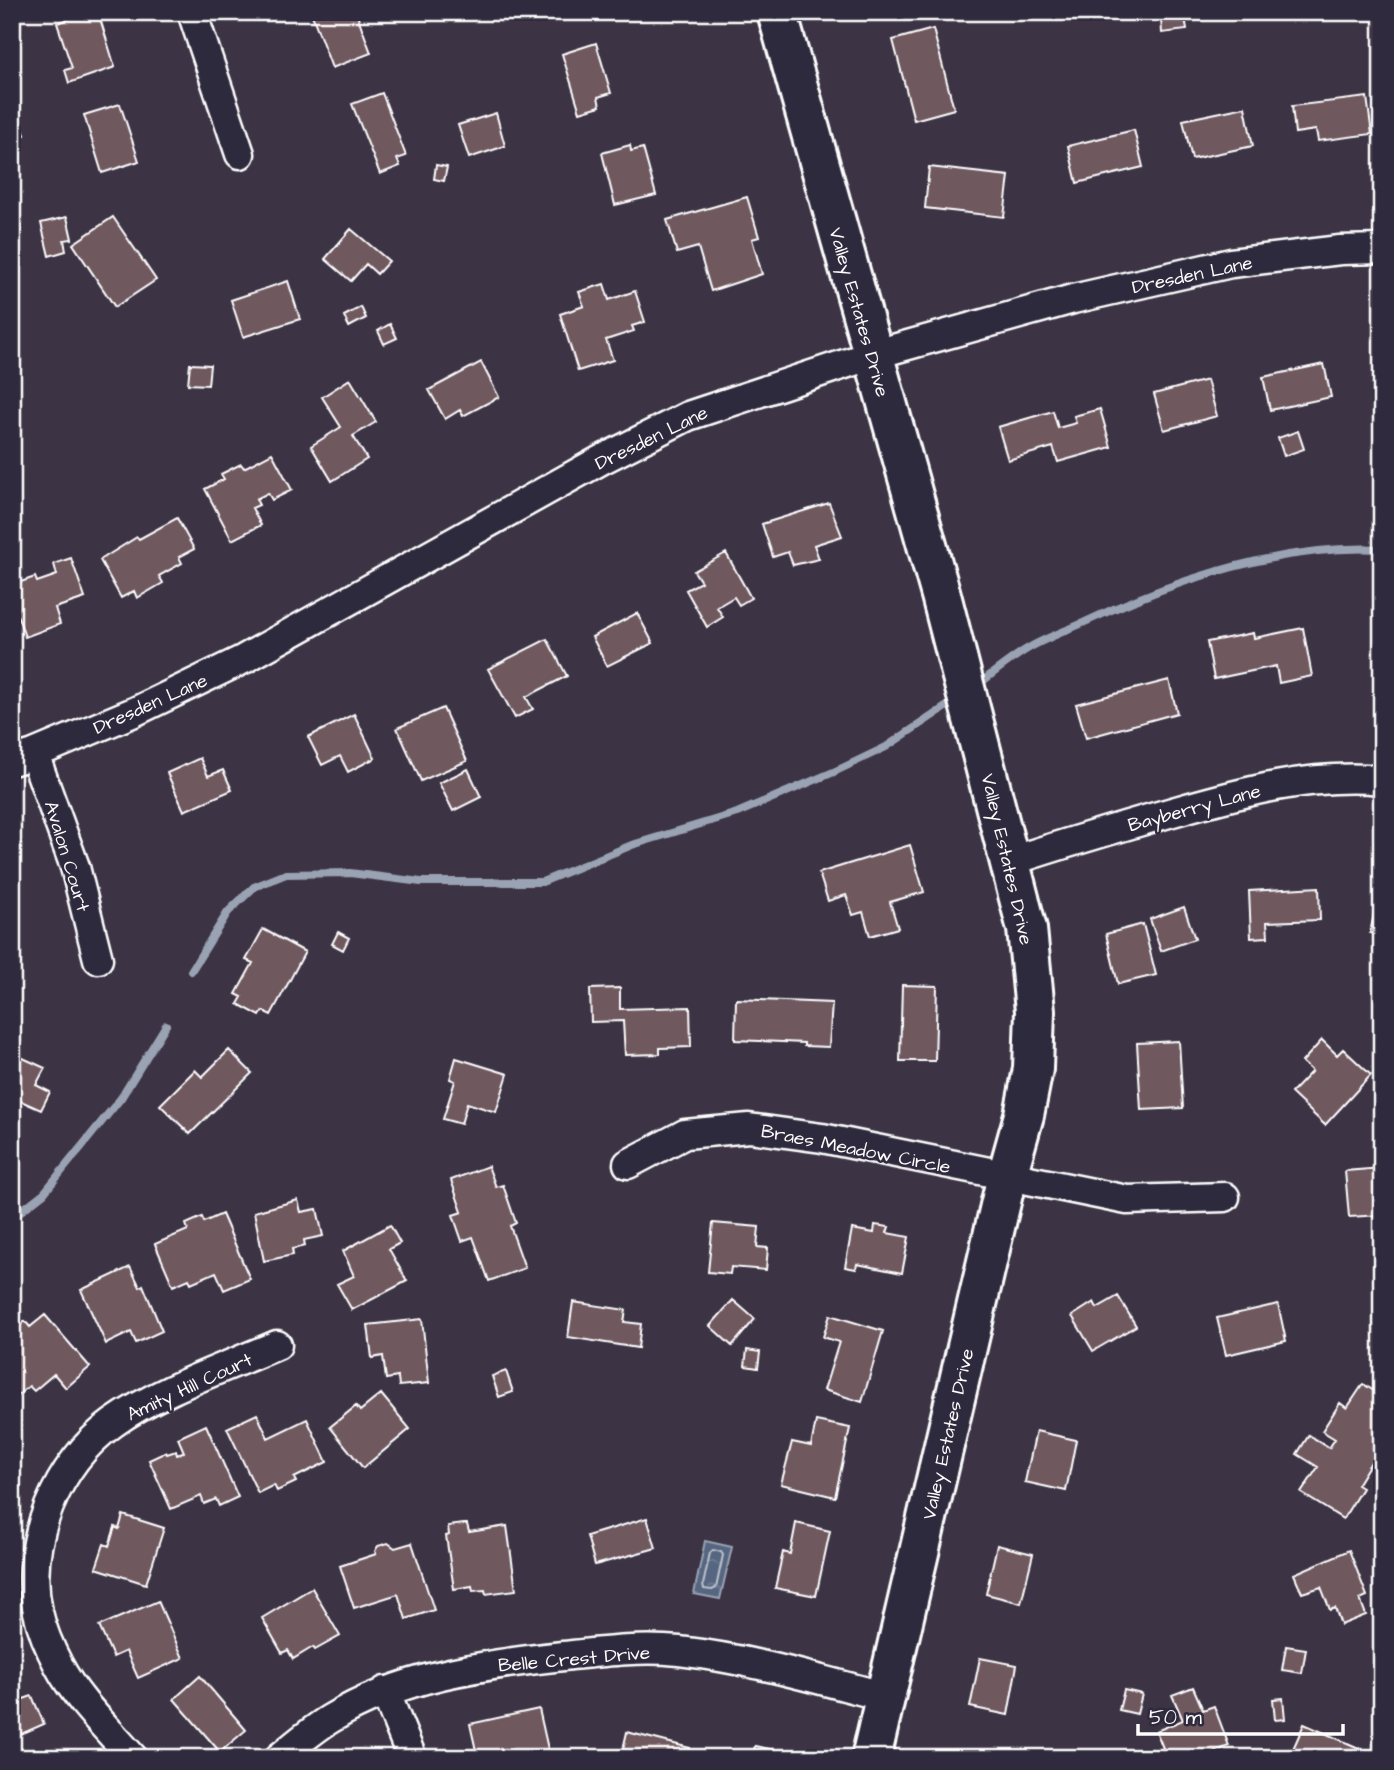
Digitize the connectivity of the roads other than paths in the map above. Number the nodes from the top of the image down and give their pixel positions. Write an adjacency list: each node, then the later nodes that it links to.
1 (192, 12): 3 (street)
2 (777, 12): 5 (street, Valley Estates Drive)
3 (240, 154)
4 (1382, 249): 5 (street, Dresden Lane)
5 (872, 355): 6 (street, Dresden Lane); 8 (street, Valley Estates Drive)
6 (23, 757): 9 (street, Avalon Court)
7 (1382, 780): 8 (street, Bayberry Lane)
8 (1011, 861): 11 (street, Valley Estates Drive)
9 (98, 959)
10 (628, 1164): 11 (street, Braes Meadow Circle)
11 (1007, 1176): 12 (street, Braes Meadow Circle); 15 (street, Valley Estates Drive)
12 (1225, 1197)
13 (277, 1345): 16 (street, Amity Hill Court)
14 (385, 1691): 15 (street, Belle Crest Drive); 17 (street, Belle Crest Drive); 18 (street)
15 (886, 1697): 19 (street, Valley Estates Drive)
16 (132, 1758)
17 (279, 1758)
18 (412, 1758)
19 (872, 1758)

